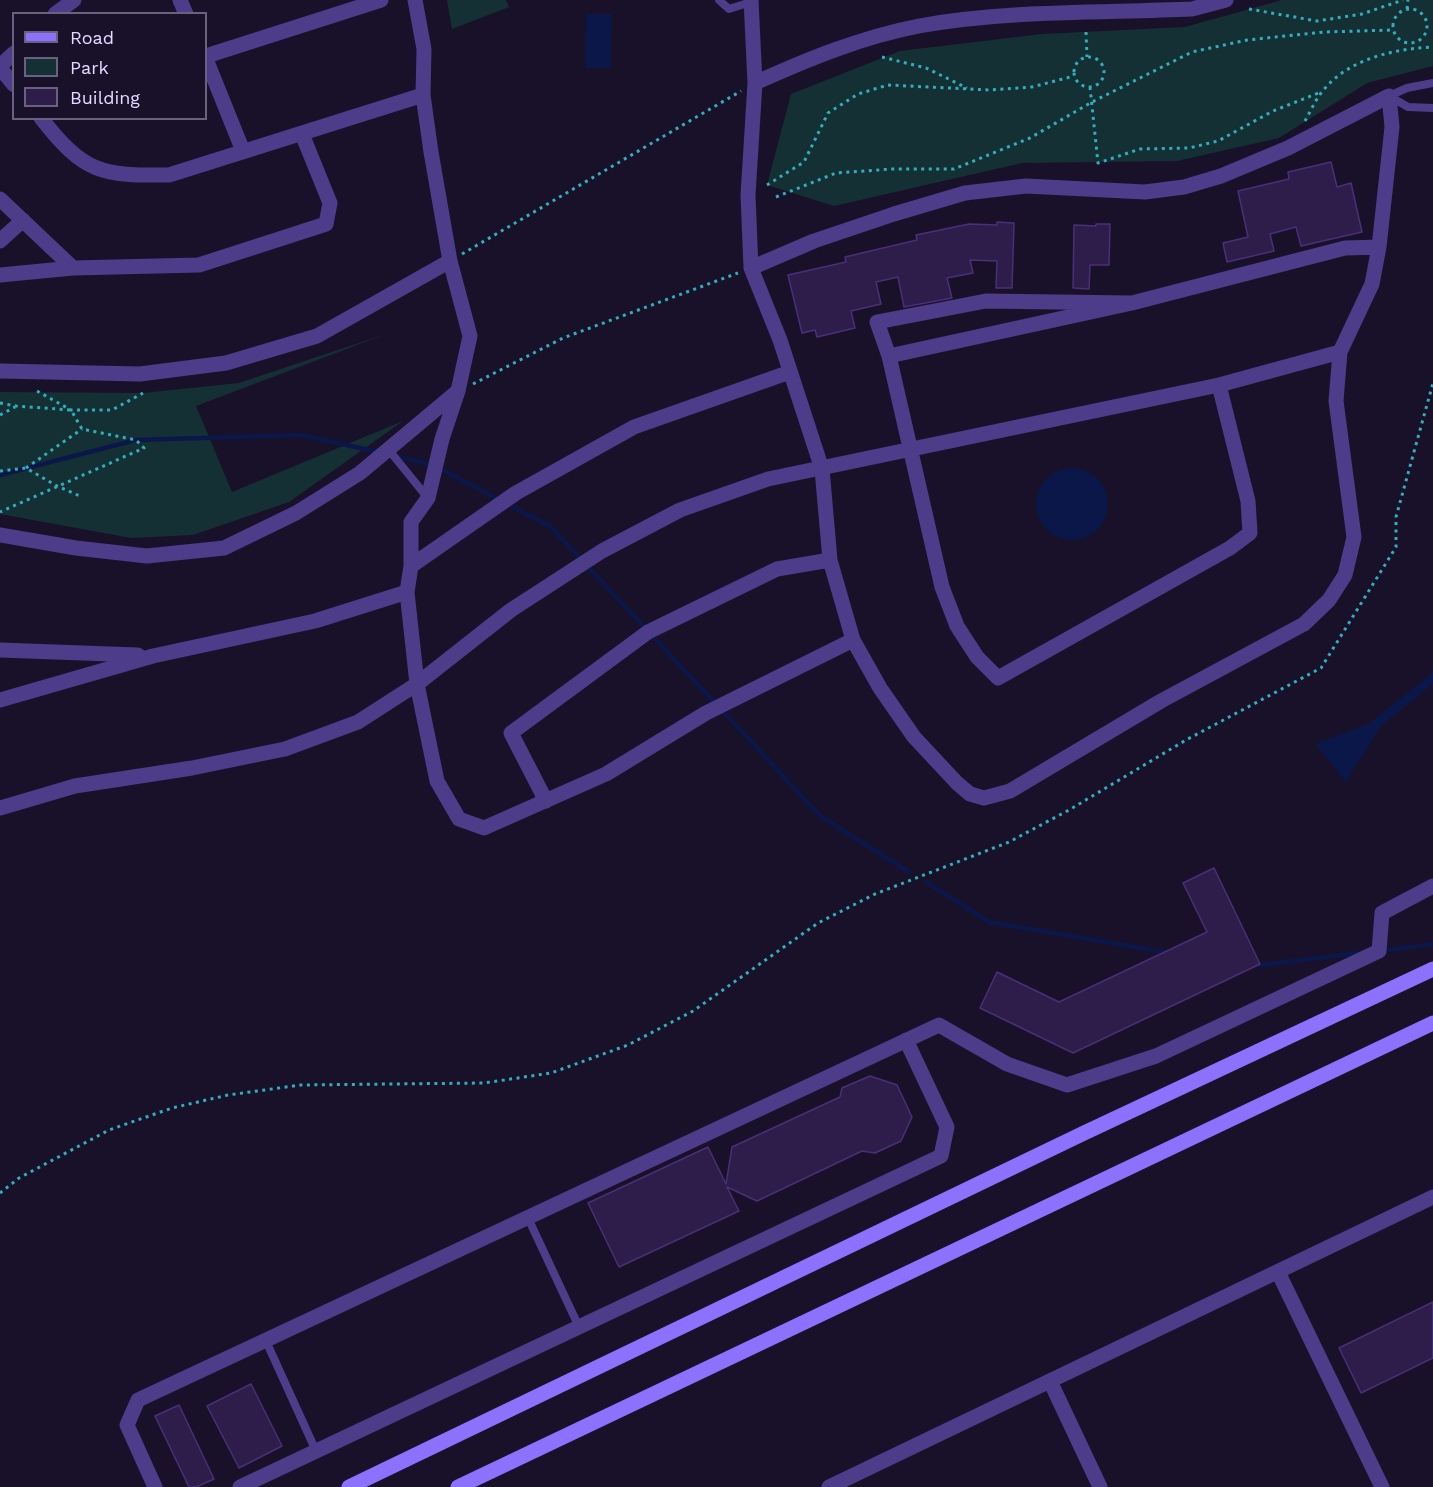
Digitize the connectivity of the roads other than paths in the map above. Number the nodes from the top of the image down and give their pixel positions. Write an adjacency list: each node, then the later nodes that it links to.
1 (74, 0): 7 (street)
2 (381, 0): 9 (street)
3 (416, 0): 15 (street)
4 (719, 0): 6 (lane)
5 (1226, 0): 13 (street)
6 (751, 1): 13 (street)
7 (58, 12)
8 (12, 54): 11 (street)
9 (207, 58)
10 (207, 61): 20 (street)
11 (0, 67): 12 (street)
12 (12, 82)
13 (755, 83): 27 (street)
14 (1433, 83): 16 (lane)
15 (423, 95): 19 (street); 25 (street)
16 (1389, 96): 17 (lane); 24 (street); 27 (street)
17 (1433, 108)
18 (42, 120): 20 (street)
19 (302, 134): 20 (street); 26 (street)
20 (243, 151)
21 (0, 199): 22 (street)
22 (23, 220): 23 (street); 26 (street)
23 (0, 241)
24 (1379, 247): 29 (street); 30 (street)
25 (450, 261): 32 (street); 35 (street)
26 (73, 268): 28 (street)
27 (752, 268): 33 (street)
28 (0, 275)
29 (1132, 303): 31 (street); 31 (street)
30 (1340, 352): 34 (street); 44 (street)
31 (889, 356): 37 (street)
32 (0, 371)
33 (790, 372): 38 (street); 42 (street)
34 (1219, 385): 37 (street); 37 (street)
35 (458, 392): 36 (street); 39 (street)
36 (388, 449): 39 (lane); 40 (street)
37 (912, 450): 38 (street)
38 (822, 469): 41 (street); 47 (street)
39 (428, 498): 42 (street)
40 (0, 535)
41 (830, 560): 44 (street); 49 (street)
42 (411, 566): 43 (street)
43 (407, 592): 46 (street); 47 (street)
44 (853, 640): 49 (street)
45 (0, 650): 46 (street)
46 (153, 656): 48 (street)
47 (417, 684): 49 (street); 50 (street)
48 (0, 700)
49 (546, 801)
50 (0, 808)
51 (1433, 885): 54 (street)
52 (1433, 969): 65 (main road)
53 (1433, 1023): 66 (main road)
54 (906, 1040): 56 (street); 58 (street)
55 (1433, 1197): 57 (street)
56 (528, 1218): 58 (lane); 59 (street)
57 (1278, 1272): 60 (street); 69 (street)
58 (579, 1327): 61 (street)
59 (266, 1341): 61 (lane); 63 (street)
60 (1050, 1381): 62 (street); 68 (street)
61 (316, 1451): 64 (street)
62 (855, 1481): 67 (street)
63 (155, 1487)
64 (240, 1487)
65 (349, 1487)
66 (459, 1487)
67 (829, 1487)
68 (1100, 1487)
69 (1382, 1487)

